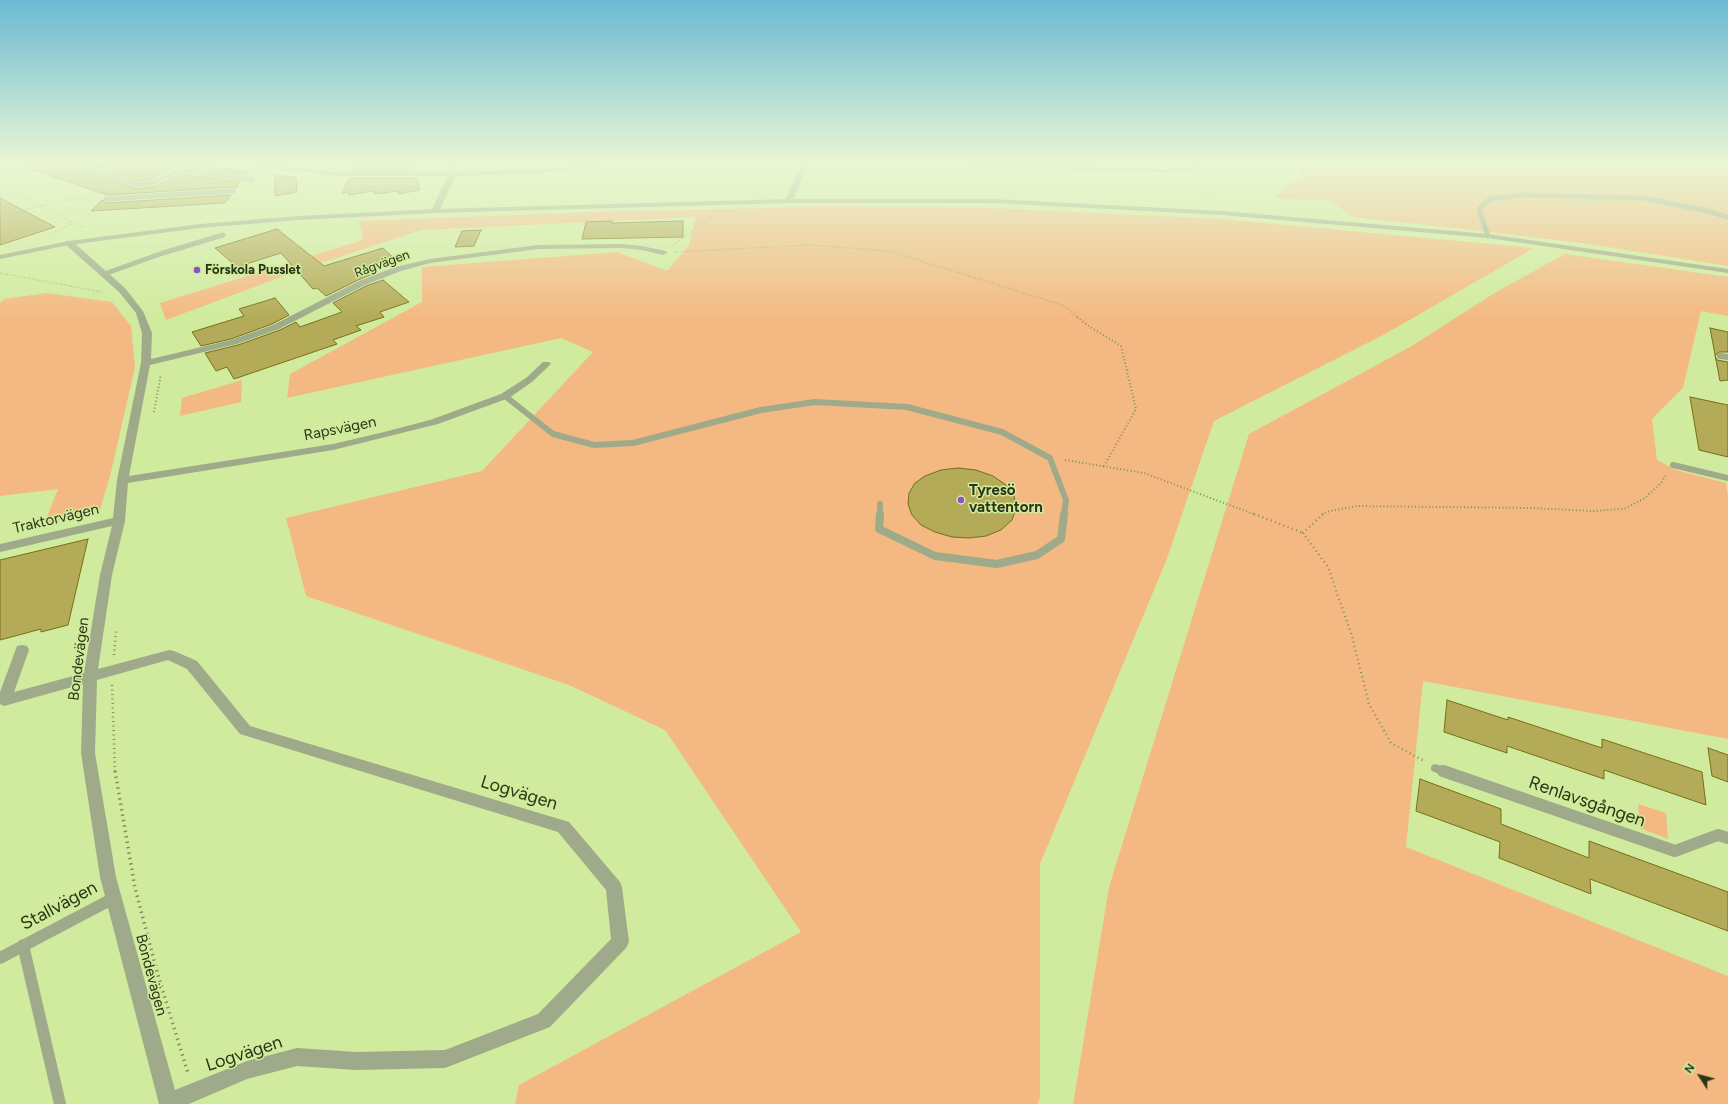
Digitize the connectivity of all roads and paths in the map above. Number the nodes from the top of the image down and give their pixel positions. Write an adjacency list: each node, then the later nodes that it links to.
1 (59, 216): 6 (path)
2 (350, 216): 9 (street)
3 (714, 216): 10 (path)
4 (1251, 216): 8 (street)
5 (1481, 216): 8 (lane)
6 (85, 228)
7 (223, 235): 14 (lane)
8 (1488, 236): 12 (street)
9 (69, 243): 11 (street); 14 (street, Bondevägen)
10 (663, 253): 18 (street, Rågvägen); 23 (path)
11 (0, 257)
12 (1728, 271)
13 (0, 273): 15 (path)
14 (104, 274): 15 (street, Bondevägen)
15 (127, 297): 18 (street, Bondevägen)
16 (1720, 356): 17 (lane)
17 (1728, 357)
18 (146, 363): 25 (street, Bondevägen)
19 (546, 364): 20 (street, Rapsvägen)
20 (505, 396): 21 (lane); 25 (street, Rapsvägen)
21 (1050, 458): 23 (path); 26 (lane)
22 (1673, 465): 24 (lane); 28 (path)
23 (1104, 466): 28 (path)
24 (1728, 478)
25 (123, 480): 27 (street, Bondevägen)
26 (880, 504)
27 (119, 521): 29 (street, Traktorvägen); 31 (street, Bondevägen)
28 (1302, 533): 33 (path)
29 (0, 548)
30 (22, 650): 32 (street)
31 (90, 676): 32 (street); 35 (street, Bondevägen); 39 (street, Logvägen)
32 (2, 701)
33 (1435, 768): 34 (lane, Renlavsgången)
34 (1728, 838)
35 (114, 898): 36 (lane, Stallvägen); 39 (street, Bondevägen)
36 (24, 945): 37 (lane, Stallvägen); 38 (lane)
37 (0, 958)
38 (60, 1104)
39 (168, 1104)

